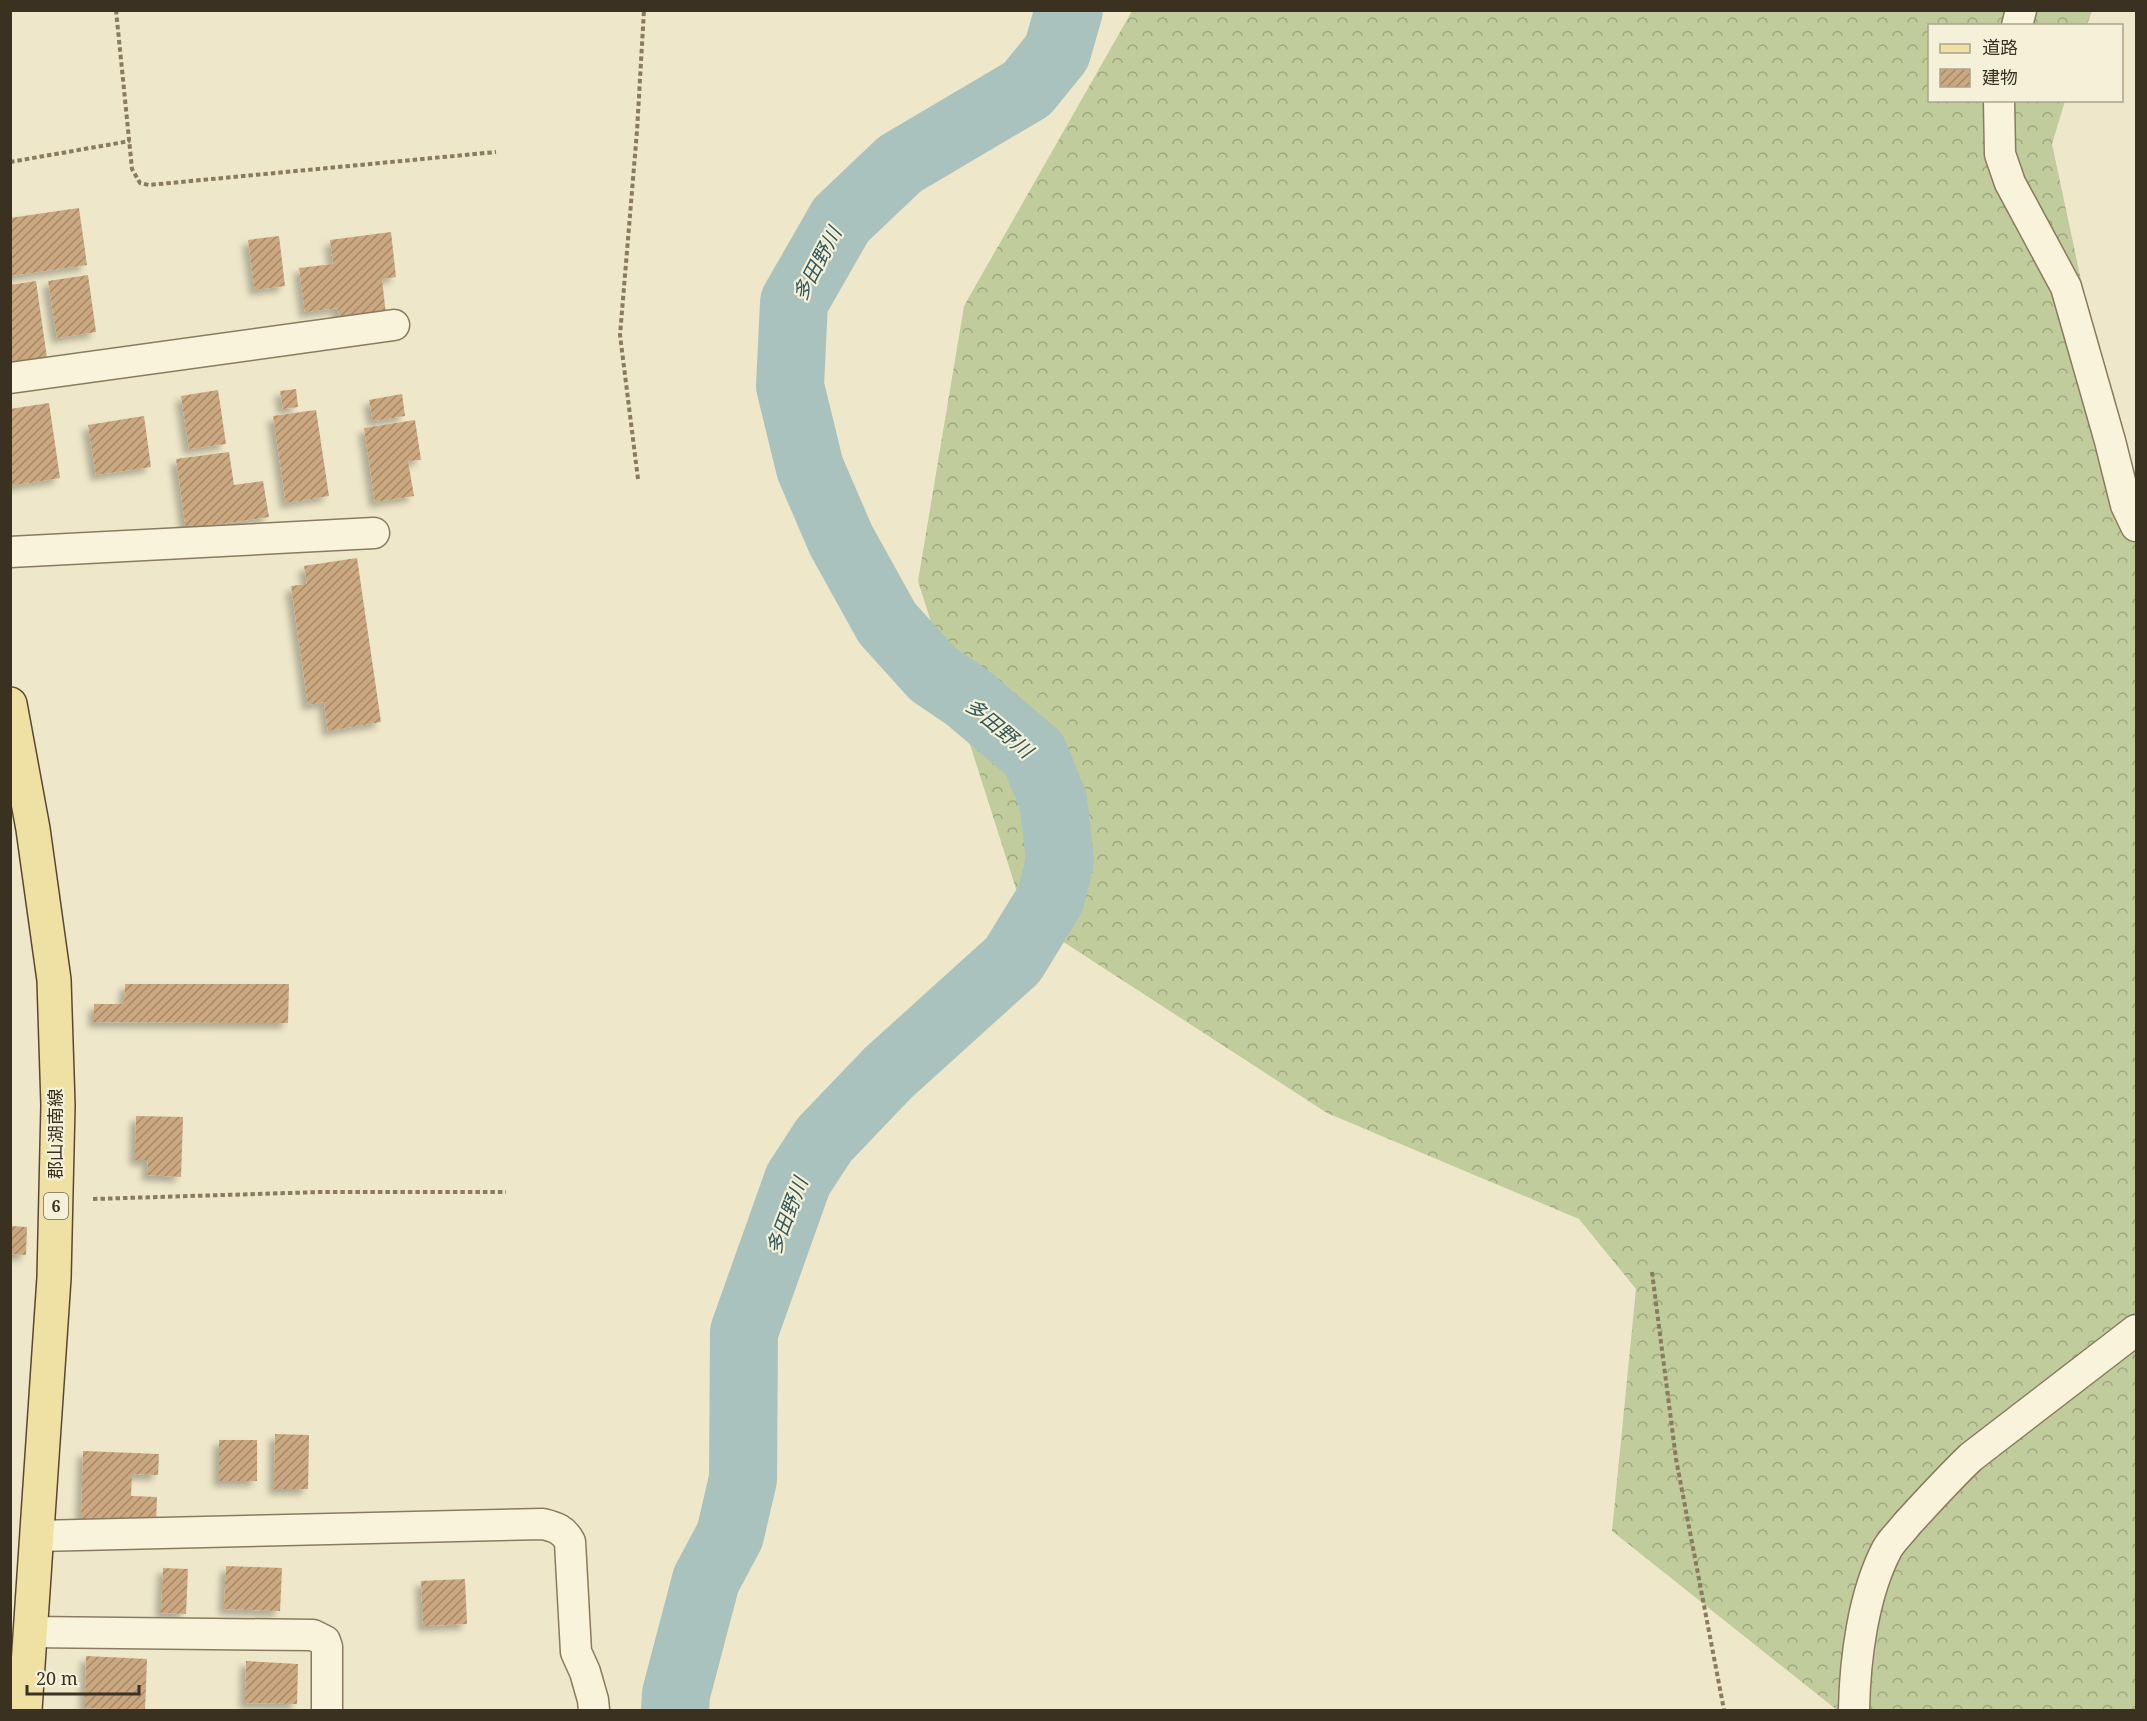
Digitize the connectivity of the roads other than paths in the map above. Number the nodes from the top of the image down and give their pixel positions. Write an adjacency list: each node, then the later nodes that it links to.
1 (1999, 102): 4 (street)
2 (394, 325): 3 (street)
3 (10, 378)
4 (2136, 526)
5 (374, 533): 6 (street)
6 (10, 552)
7 (12, 715): 9 (main road, 郡山湖南線 / 6)
8 (2136, 1330): 14 (street)
9 (37, 1536): 10 (main road, 郡山湖南線 / 6); 13 (street)
10 (30, 1632): 11 (main road, 郡山湖南線 / 6); 12 (street)
11 (25, 1710)
12 (327, 1710)
13 (594, 1710)
14 (1854, 1710)

